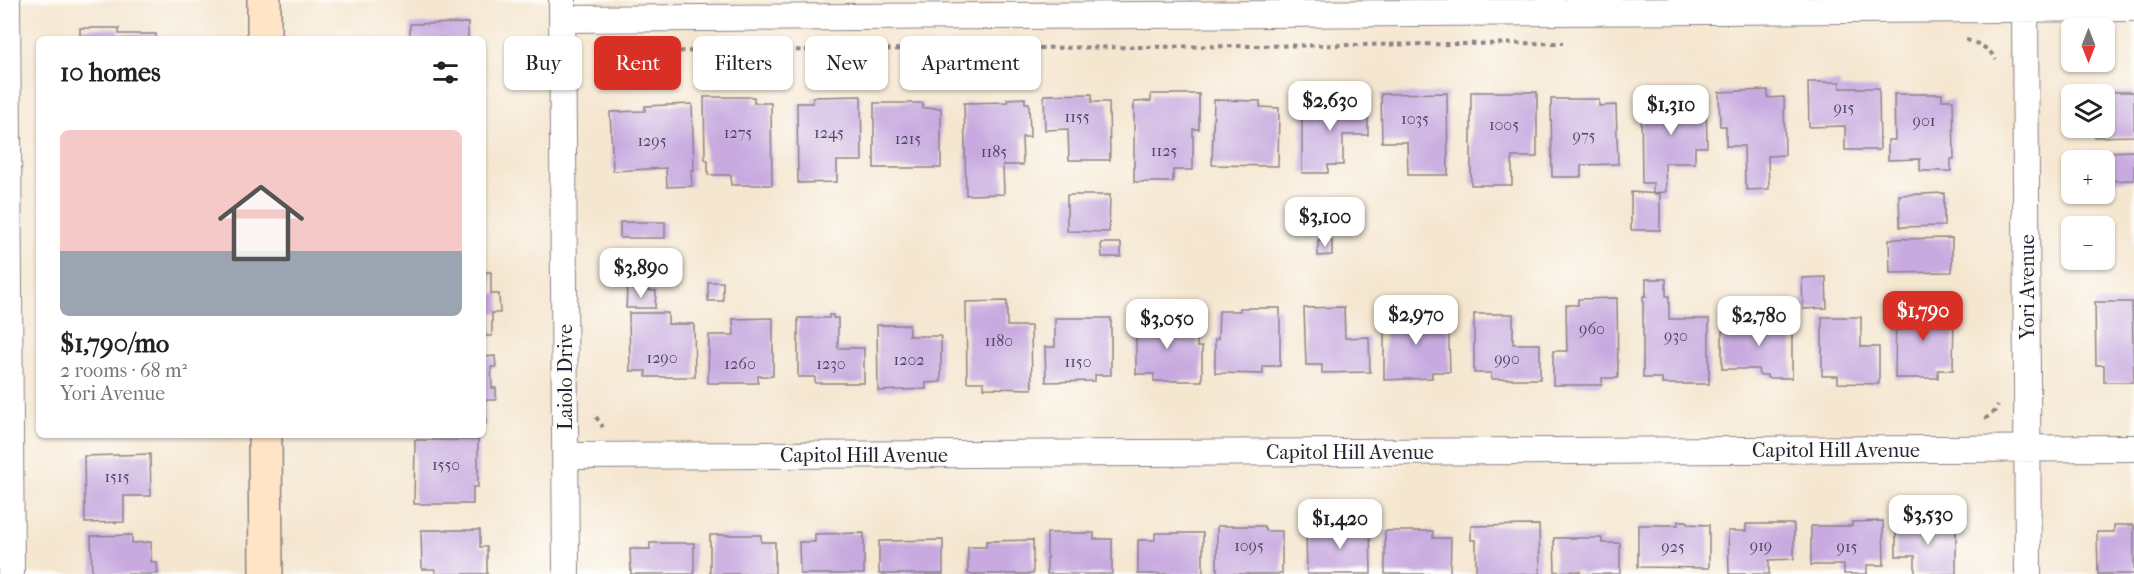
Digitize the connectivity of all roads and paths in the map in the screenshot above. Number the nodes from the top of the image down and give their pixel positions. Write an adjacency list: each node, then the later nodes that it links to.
1 (7, 0): 22 (street)
2 (264, 0): 9 (main road)
3 (2025, 4): 4 (street); 7 (street); 20 (street, Yori Avenue)
4 (1621, 6): 5 (street)
5 (1262, 7): 6 (street)
6 (910, 8): 8 (street)
7 (2134, 8)
8 (562, 10): 21 (street, Laiolo Drive)
9 (264, 36)
10 (1955, 40): 13 (path)
11 (1572, 43): 12 (path)
12 (681, 51)
13 (2000, 65)
14 (2001, 398): 16 (path)
15 (596, 417): 17 (path)
16 (1980, 421)
17 (611, 431)
18 (265, 438): 23 (main road)
19 (2134, 448): 20 (street, Capitol Hill Avenue)
20 (2028, 449): 21 (street, Capitol Hill Avenue); 25 (street, Yori Avenue)
21 (566, 456): 24 (street, Laiolo Drive)
22 (10, 574)
23 (266, 574)
24 (566, 574)
25 (2028, 574)

